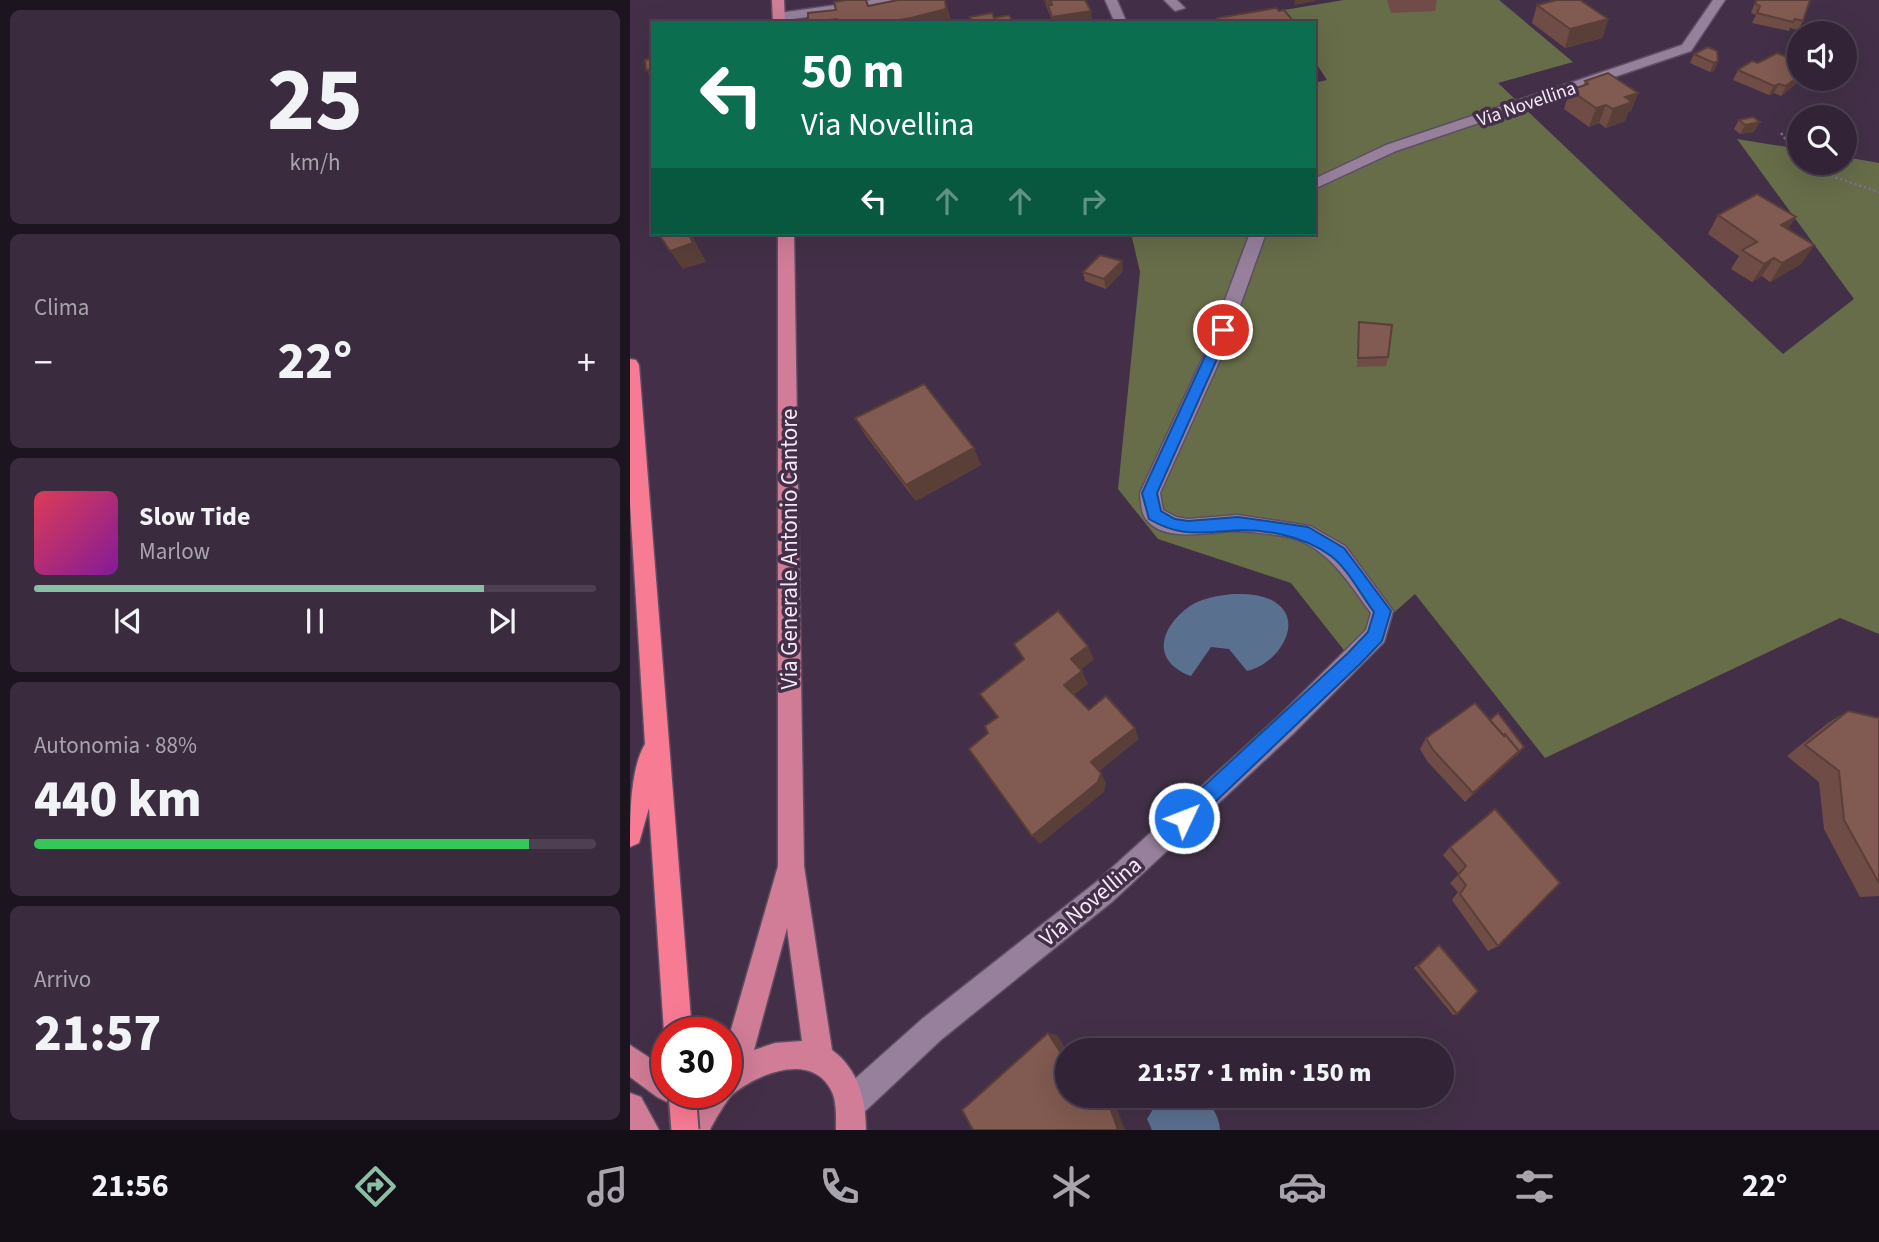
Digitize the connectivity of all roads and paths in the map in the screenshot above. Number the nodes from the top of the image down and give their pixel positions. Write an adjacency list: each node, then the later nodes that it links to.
1 (778, 0): 5 (main road)
2 (897, 0): 5 (street)
3 (1111, 0): 6 (street)
4 (1719, 0): 10 (street, Via Novellina)
5 (779, 20)
6 (1120, 21)
7 (1781, 133): 8 (path)
8 (1787, 141)
9 (1831, 175): 11 (path)
10 (1316, 185)
11 (1879, 191)
12 (786, 235): 17 (main road, Via Generale Antonio Cantore)
13 (1257, 235): 25 (street, Via Novellina)
14 (630, 365): 15 (highway)
15 (656, 737): 16 (highway); 18 (highway)
16 (630, 834)
17 (791, 866): 19 (main road, Via Generale Antonio Cantore); 21 (main road, Via Generale Antonio Cantore)
18 (677, 1017)
19 (737, 1017)
20 (630, 1059): 23 (main road)
21 (819, 1060): 22 (main road); 25 (main road)
22 (742, 1073)
23 (651, 1075)
24 (630, 1108): 26 (main road)
25 (851, 1117)
26 (644, 1130)

